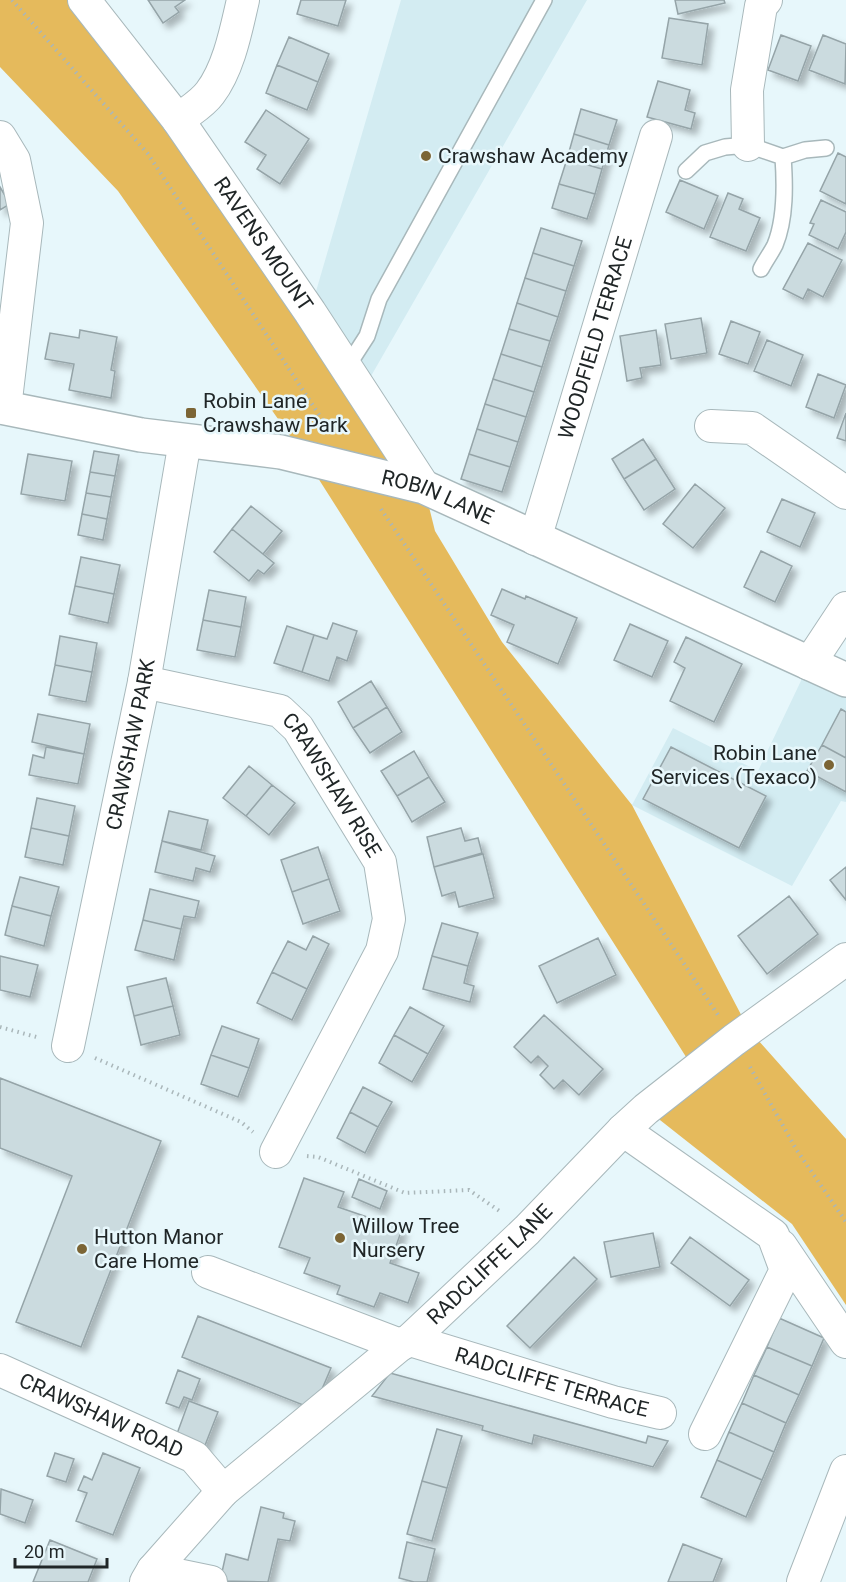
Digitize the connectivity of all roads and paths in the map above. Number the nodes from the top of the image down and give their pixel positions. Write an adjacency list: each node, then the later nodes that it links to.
1 (12, 0): 18 (path)
2 (84, 0): 6 (street, RAVENS MOUNT)
3 (243, 0): 6 (street)
4 (544, 0): 14 (lane)
5 (766, 0): 9 (street)
6 (178, 120): 14 (street, RAVENS MOUNT)
7 (656, 136): 22 (street, WOODFIELD TERRACE)
8 (0, 137): 15 (street)
9 (748, 145): 11 (lane); 12 (lane)
10 (826, 148): 11 (lane)
11 (783, 157): 13 (lane)
12 (686, 171)
13 (761, 269)
14 (347, 366): 19 (street, RAVENS MOUNT)
15 (3, 408): 17 (street, ROBIN LANE)
16 (711, 426): 20 (street)
17 (185, 441): 18 (street, ROBIN LANE); 26 (street, CRAWSHAW PARK)
18 (354, 468): 19 (street, ROBIN LANE)
19 (424, 487): 22 (street, ROBIN LANE)
20 (846, 494)
21 (380, 508): 28 (path)
22 (535, 538): 24 (street, ROBIN LANE)
23 (846, 608): 24 (street)
24 (809, 664): 25 (street, ROBIN LANE)
25 (846, 680)
26 (144, 682): 29 (street, CRAWSHAW PARK); 31 (street, CRAWSHAW RISE)
27 (846, 959): 28 (street, RADCLIFFE LANE)
28 (734, 1040): 30 (street, RADCLIFFE LANE); 32 (path)
29 (68, 1046)
30 (623, 1131): 33 (street); 35 (street, RADCLIFFE LANE)
31 (276, 1152)
32 (846, 1222)
33 (773, 1235): 36 (street); 39 (street)
34 (208, 1272): 35 (street, RADCLIFFE TERRACE)
35 (405, 1342): 38 (street, RADCLIFFE TERRACE); 41 (street, RADCLIFFE LANE)
36 (846, 1342)
37 (0, 1370): 41 (street, CRAWSHAW ROAD)
38 (660, 1413)
39 (705, 1434)
40 (846, 1471): 44 (street)
41 (223, 1491): 42 (street, RADCLIFFE LANE)
42 (149, 1576): 43 (street)
43 (211, 1582)
44 (803, 1582)

